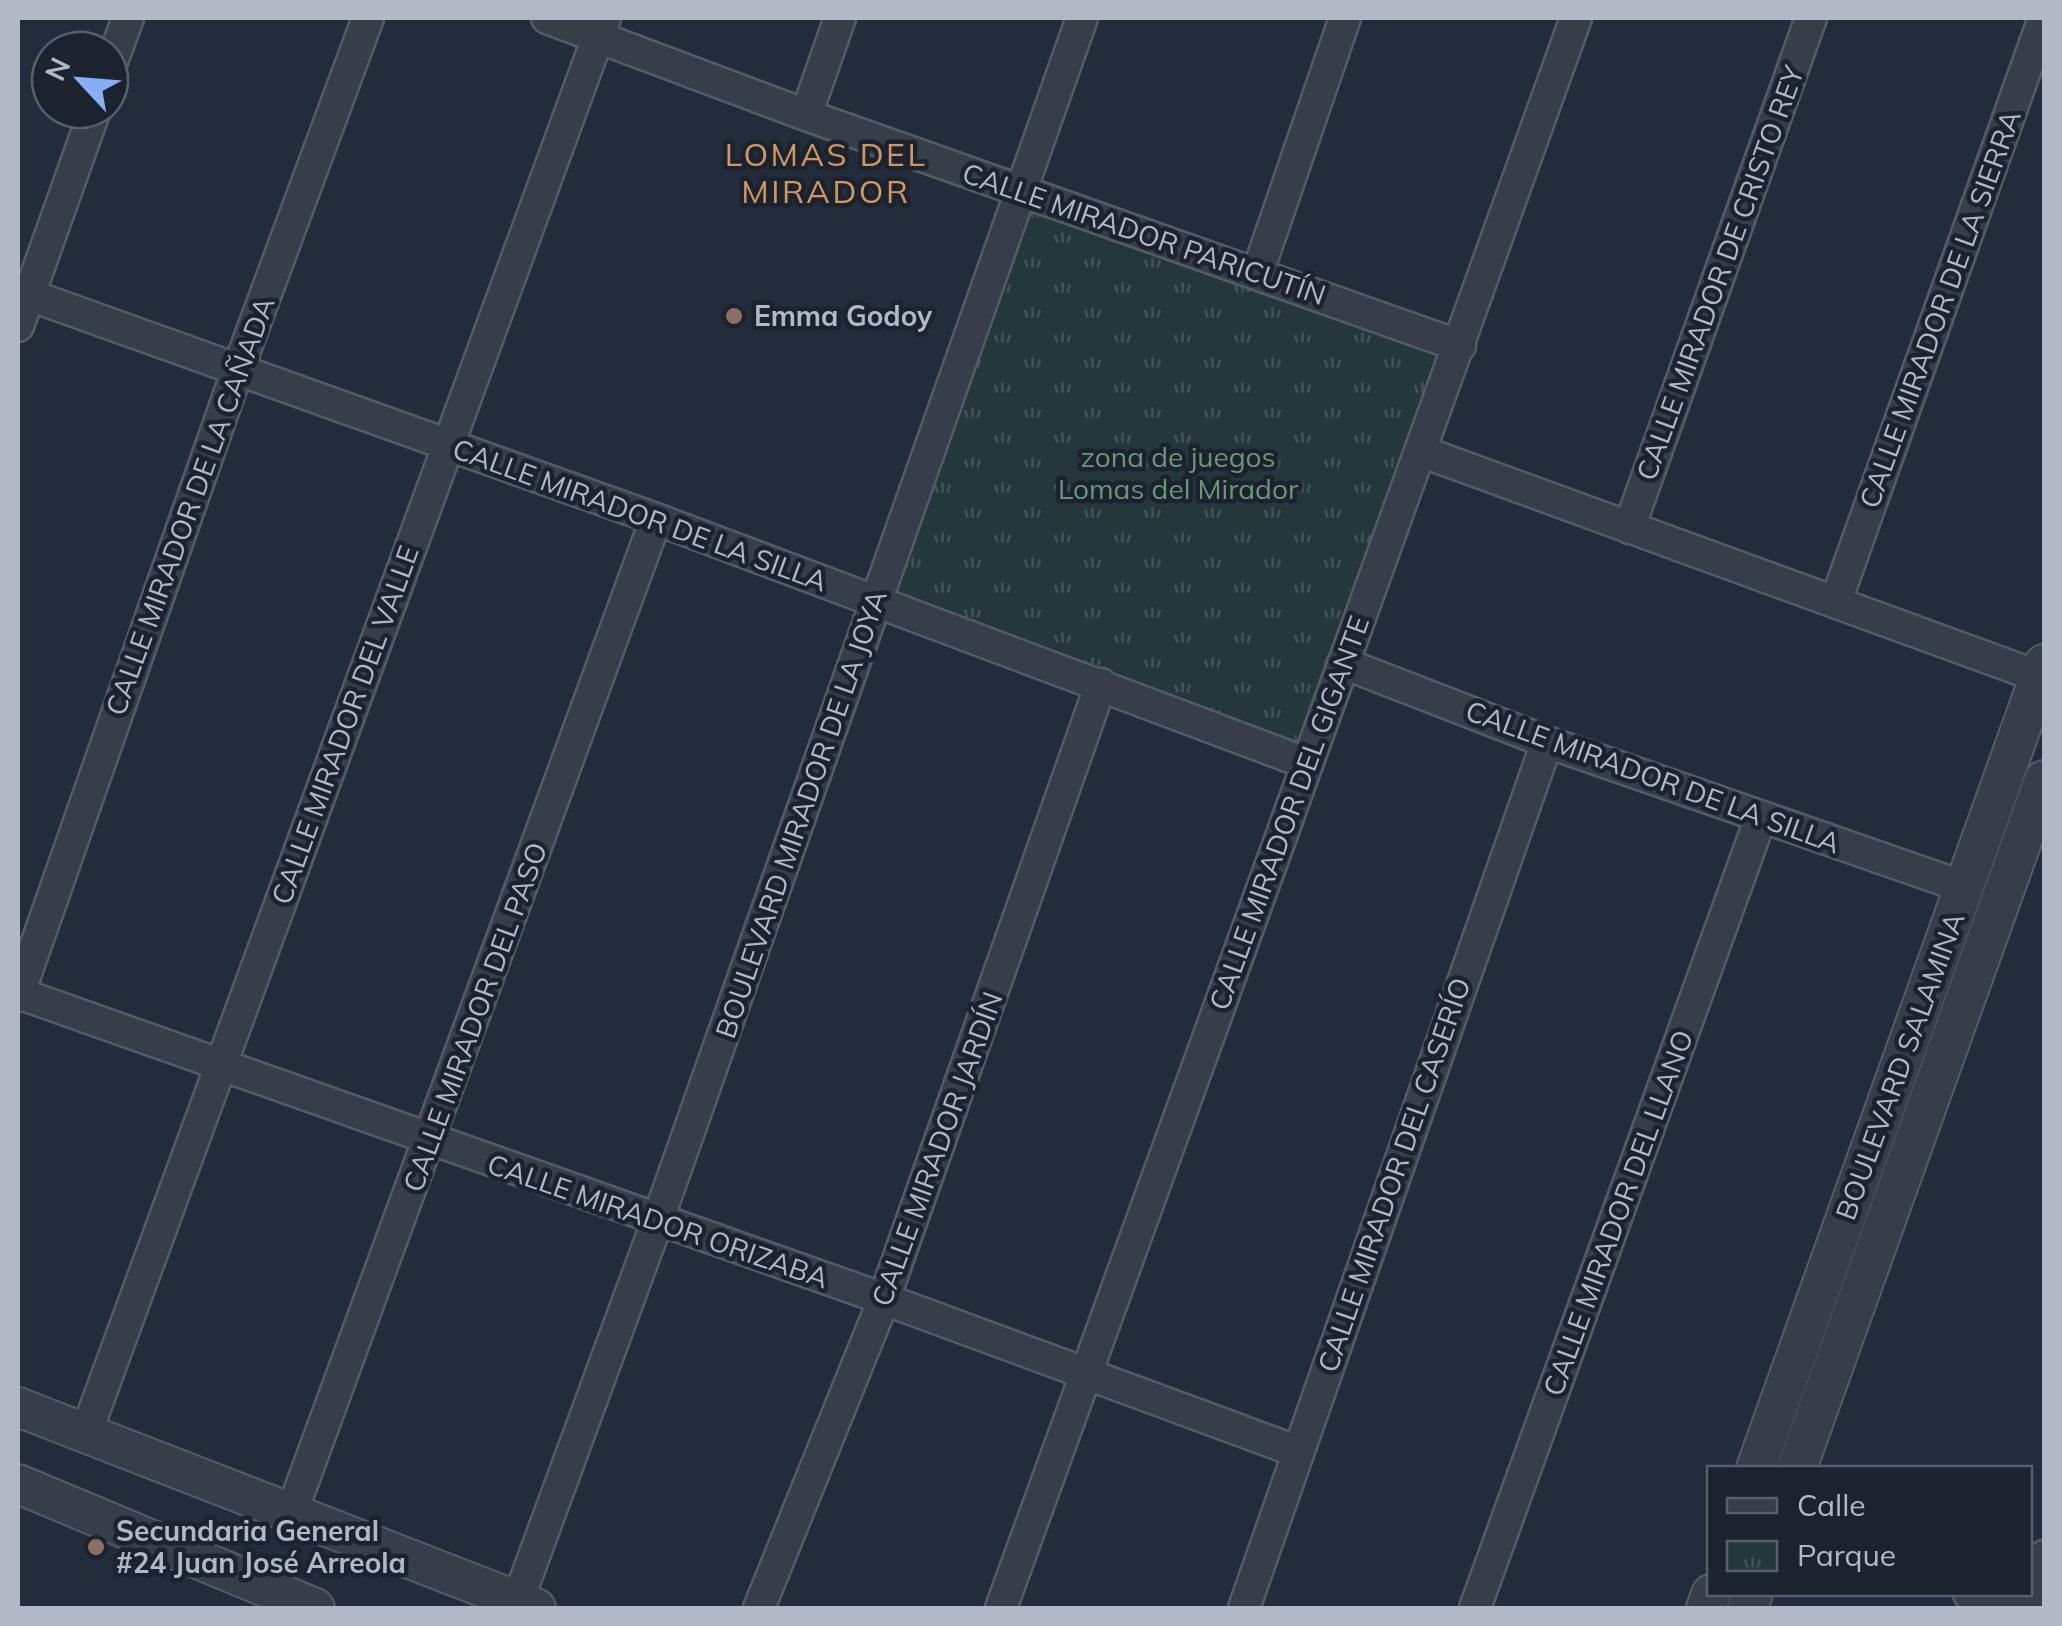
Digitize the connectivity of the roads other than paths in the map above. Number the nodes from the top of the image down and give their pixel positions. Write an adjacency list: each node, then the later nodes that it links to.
1 (368, 18): 17 (street, CALLE MIRADOR DE LA CAÑADA)
2 (547, 18): 9 (street, CALLE MIRADOR PARICUTÍN)
3 (840, 18): 10 (street)
4 (1082, 18): 12 (street, BOULEVARD MIRADOR DE LA JOYA)
5 (1346, 18): 13 (street)
6 (1576, 18): 16 (street, CALLE MIRADOR DEL GIGANTE)
7 (1811, 18): 21 (street, CALLE MIRADOR DE CRISTO REY)
8 (2044, 18): 22 (street, CALLE MIRADOR DE LA SIERRA)
9 (602, 27): 10 (street, CALLE MIRADOR PARICUTÍN); 18 (street, CALLE MIRADOR DEL VALLE)
10 (806, 115): 12 (street, CALLE MIRADOR PARICUTÍN)
11 (87, 130): 14 (street)
12 (1020, 190): 13 (street, CALLE MIRADOR PARICUTÍN); 23 (street, BOULEVARD MIRADOR DE LA JOYA)
13 (1257, 274): 16 (street, CALLE MIRADOR PARICUTÍN)
14 (23, 293): 15 (street); 17 (street, CALLE MIRADOR DE LA SILLA)
15 (18, 326)
16 (1460, 346): 19 (street, CALLE MIRADOR DEL GIGANTE)
17 (238, 369): 18 (street, CALLE MIRADOR DE LA SILLA); 33 (street, CALLE MIRADOR DE LA CAÑADA)
18 (447, 445): 20 (street, CALLE MIRADOR DE LA SILLA); 34 (street, CALLE MIRADOR DEL VALLE)
19 (1423, 452): 21 (street); 24 (street, CALLE MIRADOR DEL GIGANTE)
20 (656, 519): 23 (street, CALLE MIRADOR DE LA SILLA); 35 (street, CALLE MIRADOR DEL PASO)
21 (1629, 528): 22 (street)
22 (1836, 601): 25 (street)
23 (875, 602): 26 (street, CALLE MIRADOR DE LA SILLA); 36 (street, BOULEVARD MIRADOR DE LA JOYA)
24 (1343, 663): 27 (street, CALLE MIRADOR DE LA SILLA); 28 (street, CALLE MIRADOR DEL GIGANTE)
25 (2042, 670): 32 (street, BOULEVARD SALAMINA)
26 (1102, 684): 28 (street, CALLE MIRADOR DE LA SILLA); 37 (street, CALLE MIRADOR JARDÍN)
27 (1547, 742): 30 (street, CALLE MIRADOR DE LA SILLA); 41 (street, CALLE MIRADOR DEL CASERÍO)
28 (1306, 762): 38 (street, CALLE MIRADOR DEL GIGANTE)
29 (2044, 780): 31 (street, BOULEVARD SALAMINA)
30 (1762, 817): 32 (street, CALLE MIRADOR DE LA SILLA); 55 (street, CALLE MIRADOR DEL LLANO)
31 (2032, 853): 43 (street, BOULEVARD SALAMINA)
32 (1964, 887): 42 (street, BOULEVARD SALAMINA)
33 (18, 994): 34 (street, CALLE MIRADOR ORIZABA)
34 (221, 1066): 35 (street, CALLE MIRADOR ORIZABA); 40 (street, CALLE MIRADOR DEL VALLE)
35 (430, 1141): 36 (street, CALLE MIRADOR ORIZABA); 45 (street, CALLE MIRADOR DEL PASO)
36 (658, 1222): 37 (street, CALLE MIRADOR ORIZABA); 50 (street, BOULEVARD MIRADOR DE LA JOYA)
37 (884, 1299): 38 (street, CALLE MIRADOR ORIZABA); 52 (street, CALLE MIRADOR JARDÍN)
38 (1085, 1375): 41 (street, CALLE MIRADOR ORIZABA); 53 (street, CALLE MIRADOR DEL GIGANTE)
39 (18, 1407): 40 (street)
40 (86, 1433): 45 (street)
41 (1296, 1452): 54 (street, CALLE MIRADOR DEL CASERÍO)
42 (1757, 1466)
43 (1799, 1466)
44 (18, 1484): 51 (street)
45 (290, 1514): 50 (street)
46 (2044, 1556): 47 (street)
47 (2032, 1595)
48 (1976, 1596): 56 (street)
49 (2044, 1598): 57 (street)
50 (523, 1606)
51 (315, 1608)
52 (759, 1608)
53 (1002, 1608)
54 (1244, 1608)
55 (1476, 1608)
56 (2015, 1608)
57 (2028, 1608)

